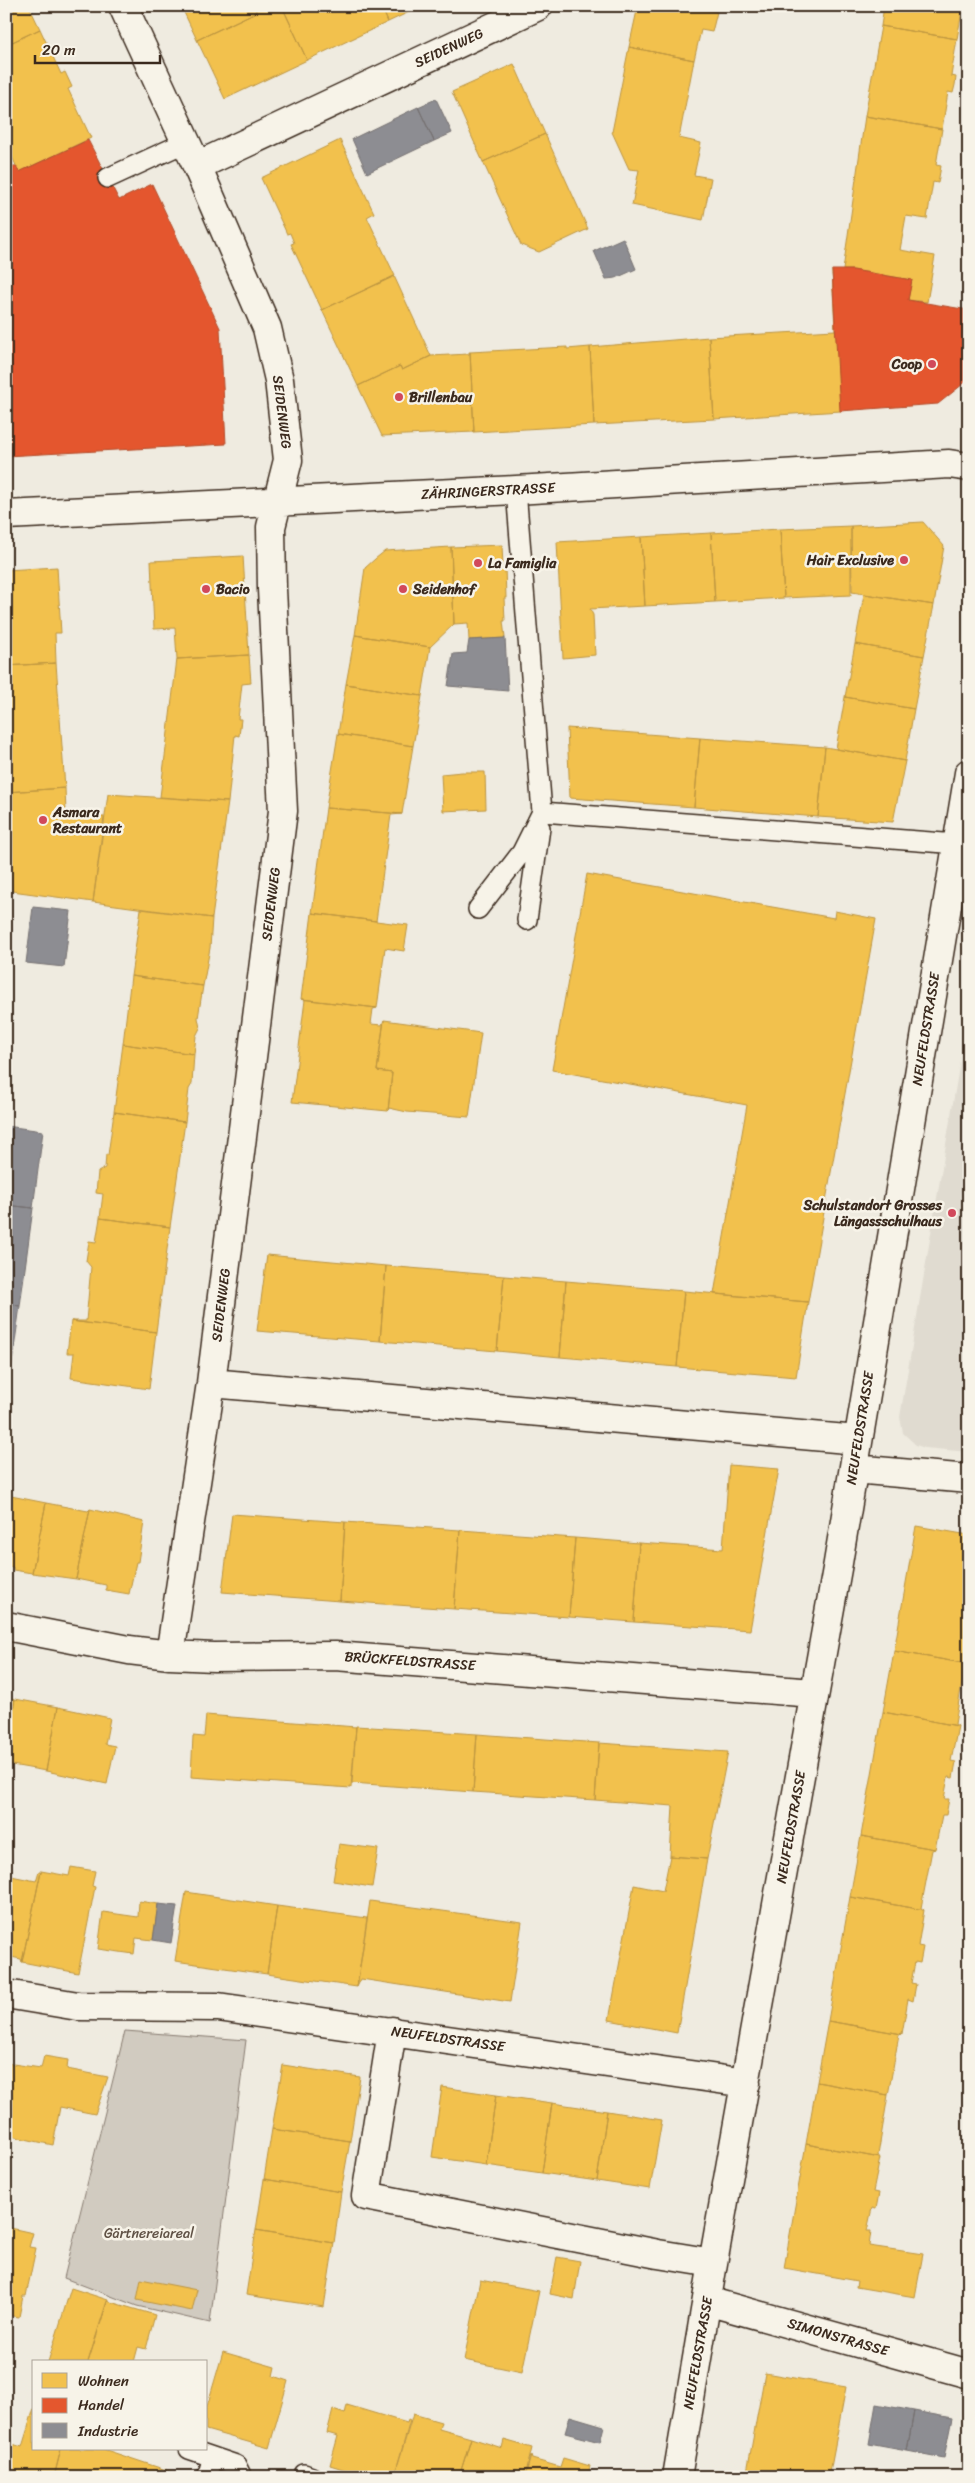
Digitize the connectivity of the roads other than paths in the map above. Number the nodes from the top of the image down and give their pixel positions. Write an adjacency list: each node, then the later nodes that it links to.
1 (123, 6): 3 (street, SEIDENWEG)
2 (538, 6): 3 (street, SEIDENWEG)
3 (191, 154): 4 (lane); 7 (street, SEIDENWEG)
4 (108, 178)
5 (969, 467): 6 (street, ZÄHRINGERSTRASSE)
6 (516, 490): 7 (street, ZÄHRINGERSTRASSE); 10 (lane)
7 (277, 501): 8 (street, ZÄHRINGERSTRASSE); 14 (street, SEIDENWEG)
8 (6, 515)
9 (969, 773): 11 (street, NEUFELDSTRASSE)
10 (542, 812): 11 (lane); 12 (lane); 13 (lane)
11 (957, 844): 15 (street, NEUFELDSTRASSE)
12 (478, 909)
13 (527, 920)
14 (211, 1383): 15 (street); 19 (street, SEIDENWEG)
15 (858, 1440): 16 (street, NEUFELDSTRASSE)
16 (854, 1469): 17 (street); 20 (street, NEUFELDSTRASSE)
17 (969, 1479)
18 (6, 1626): 19 (street, BRÜCKFELDSTRASSE)
19 (170, 1655): 20 (street, BRÜCKFELDSTRASSE)
20 (814, 1693): 23 (street, NEUFELDSTRASSE)
21 (6, 1994): 22 (street, NEUFELDSTRASSE)
22 (392, 2031): 23 (street, NEUFELDSTRASSE); 24 (street)
23 (746, 2083): 24 (street, NEUFELDSTRASSE)
24 (713, 2263): 25 (street, NEUFELDSTRASSE)
25 (708, 2301): 26 (street, SIMONSTRASSE); 31 (street, NEUFELDSTRASSE)
26 (969, 2374)
27 (192, 2450): 28 (lane)
28 (213, 2457): 29 (lane); 30 (lane)
29 (207, 2477)
30 (242, 2477)
31 (677, 2477)

